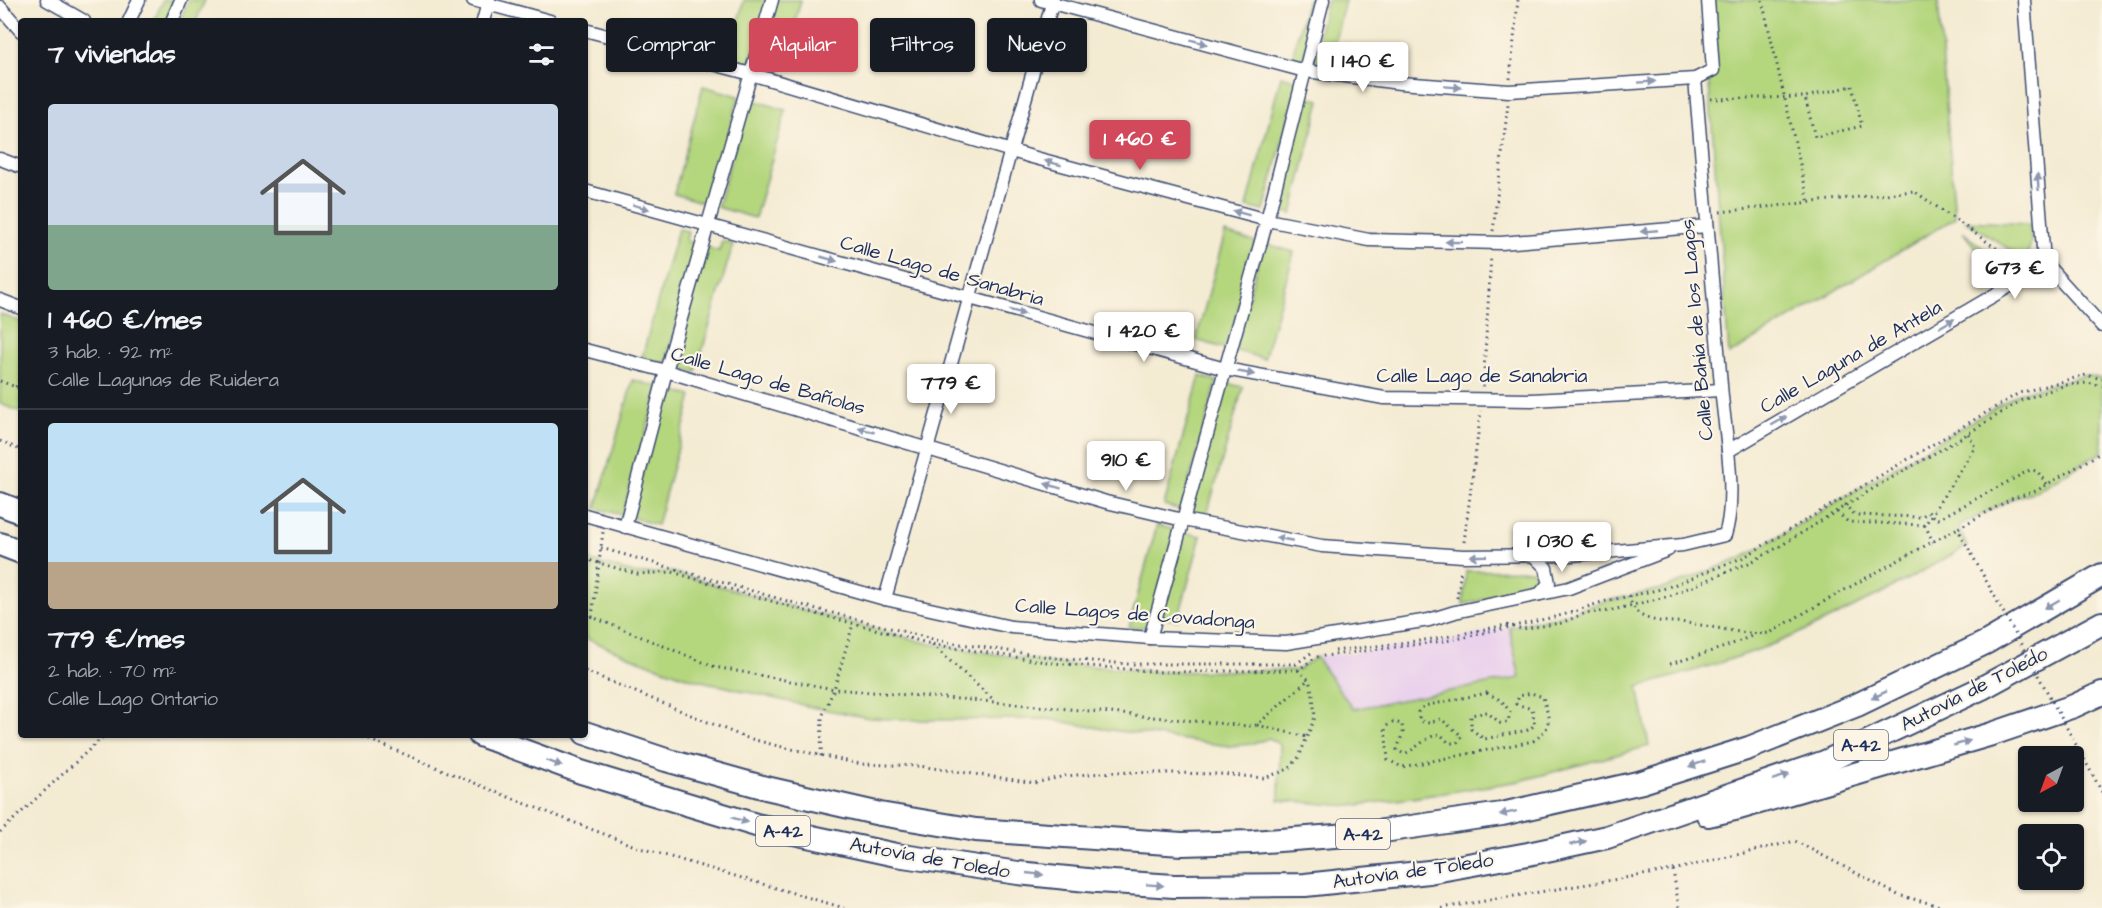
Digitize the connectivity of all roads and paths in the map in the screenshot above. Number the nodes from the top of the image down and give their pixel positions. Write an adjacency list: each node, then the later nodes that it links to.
1 (47, 0): 14 (street)
2 (139, 0): 15 (street)
3 (181, 0): 16 (street)
4 (473, 0): 12 (street)
5 (772, 0): 22 (street)
6 (1323, 0): 21 (street)
7 (1518, 0): 24 (path)
8 (1708, 0): 23 (street)
9 (1762, 0): 26 (path)
10 (2024, 0): 37 (street, one-way to 10)
11 (1049, 1): 21 (street, one-way to 21); 28 (street)
12 (489, 2): 17 (street); 18 (street)
13 (3, 12): 19 (street)
14 (79, 18)
15 (130, 18)
16 (173, 18)
17 (484, 18)
18 (540, 18)
19 (18, 28)
20 (588, 31): 22 (street)
21 (1305, 71): 24 (street, one-way to 24); 33 (street)
22 (751, 74): 28 (street); 35 (street)
23 (1695, 79): 24 (street, one-way to 23); 34 (street, Calle Bahía de los Lagos)
24 (1509, 91): 36 (path)
25 (1805, 97): 25 (path); 26 (path)
26 (1785, 98): 27 (path); 32 (path)
27 (1711, 99)
28 (1010, 151): 33 (street, one-way to 28); 39 (street)
29 (0, 159): 30 (street)
30 (18, 166)
31 (588, 192): 35 (street, Calle Lago de Sanabria, one-way to 35)
32 (1809, 203): 34 (path); 38 (path)
33 (1267, 220): 36 (street, one-way to 33); 44 (street)
34 (1707, 220): 36 (street, one-way to 36); 51 (street, Calle Bahía de los Lagos)
35 (708, 225): 39 (street, Calle Lago de Sanabria, one-way to 39); 45 (street)
36 (1492, 243): 52 (path)
37 (2044, 262): 38 (street, Calle Laguna de Antela); 42 (street)
38 (2032, 273): 57 (street, Calle Laguna de Antela, one-way to 38)
39 (968, 298): 44 (street, Calle Lago de Sanabria, one-way to 44); 55 (street)
40 (0, 300): 41 (street)
41 (18, 307)
42 (2102, 326)
43 (588, 351): 45 (street, Calle Lago de Bañolas)
44 (1225, 369): 52 (street, Calle Lago de Sanabria, one-way to 52); 67 (street)
45 (666, 371): 55 (street, Calle Lago de Bañolas, one-way to 45); 70 (street)
46 (2102, 380): 60 (path)
47 (0, 381): 50 (path)
48 (18, 383): 50 (path)
49 (2102, 386): 53 (path)
50 (16, 387)
51 (1721, 390): 52 (street, Calle Lago de Sanabria); 57 (street, Calle Bahía de los Lagos)
52 (1482, 399): 77 (path)
53 (1968, 433): 62 (path); 65 (path)
54 (0, 441): 56 (path)
55 (926, 448): 67 (street, Calle Lago de Bañolas, one-way to 55); 83 (street)
56 (18, 449)
57 (1728, 451): 74 (street, Calle Bahía de los Lagos)
58 (2102, 452): 59 (path)
59 (2047, 484): 65 (path); 71 (path)
60 (1840, 500): 62 (path); 82 (path)
61 (0, 504): 63 (highway)
62 (1846, 506): 64 (path); 65 (path)
63 (18, 511)
64 (1837, 512): 69 (path); 84 (path)
65 (1933, 515): 69 (path)
66 (588, 517): 68 (street, Calle Lagos de Covadonga)
67 (1183, 520): 77 (street, Calle Lago de Bañolas, one-way to 67); 92 (street)
68 (604, 521): 70 (street, Calle Lagos de Covadonga); 79 (path)
69 (1925, 525): 72 (path)
70 (625, 527): 83 (street, Calle Lagos de Covadonga)
71 (1958, 528): 72 (path); 109 (path, bridge)
72 (1933, 542): 91 (path)
73 (0, 544): 75 (highway)
74 (1683, 545): 76 (street, Calle Lago de Bañolas); 81 (street, Calle Lagos de Covadonga)
75 (18, 551)
76 (1533, 555): 77 (street, Calle Lago de Bañolas, one-way to 77); 81 (street)
77 (1463, 556): 85 (path)
78 (588, 561): 79 (path)
79 (599, 564): 87 (path); 89 (path)
80 (2102, 575): 103 (highway, Autovía de Toledo / A-42, one-way to 103)
81 (1540, 594): 85 (street, Calle Lagos de Covadonga)
82 (1629, 596): 84 (path); 90 (path)
83 (885, 599): 92 (street, Calle Lagos de Covadonga)
84 (1632, 606): 90 (path); 91 (path)
85 (1455, 612): 92 (street, Calle Lagos de Covadonga)
86 (588, 615): 87 (path)
87 (592, 617): 98 (path)
88 (2102, 623): 111 (highway, Autovía de Toledo / A-42, one-way to 88)
89 (853, 624): 93 (path); 98 (path)
90 (1509, 627): 95 (path)
91 (1756, 635): 94 (path)
92 (1150, 638)
93 (931, 644): 95 (path); 100 (path)
94 (1670, 664)
95 (1298, 670): 97 (path)
96 (588, 672): 108 (path)
97 (1309, 680): 101 (path); 104 (path)
98 (834, 689): 100 (path); 108 (path)
99 (2102, 693): 111 (highway, one-way to 99)
100 (995, 702): 101 (path)
101 (1257, 725): 104 (path)
102 (1384, 733): 102 (path)
103 (588, 734)
104 (1307, 737): 108 (path)
105 (102, 738): 110 (path)
106 (365, 738): 113 (path)
107 (488, 738): 111 (highway, Autovía de Toledo / A-42, one-way to 111)
108 (821, 756)
109 (2102, 792)
110 (0, 832)
111 (1607, 837)
112 (1673, 870): 114 (path); 115 (path); 116 (path)
113 (844, 908)
114 (1442, 908)
115 (1679, 908)
116 (1948, 908)

